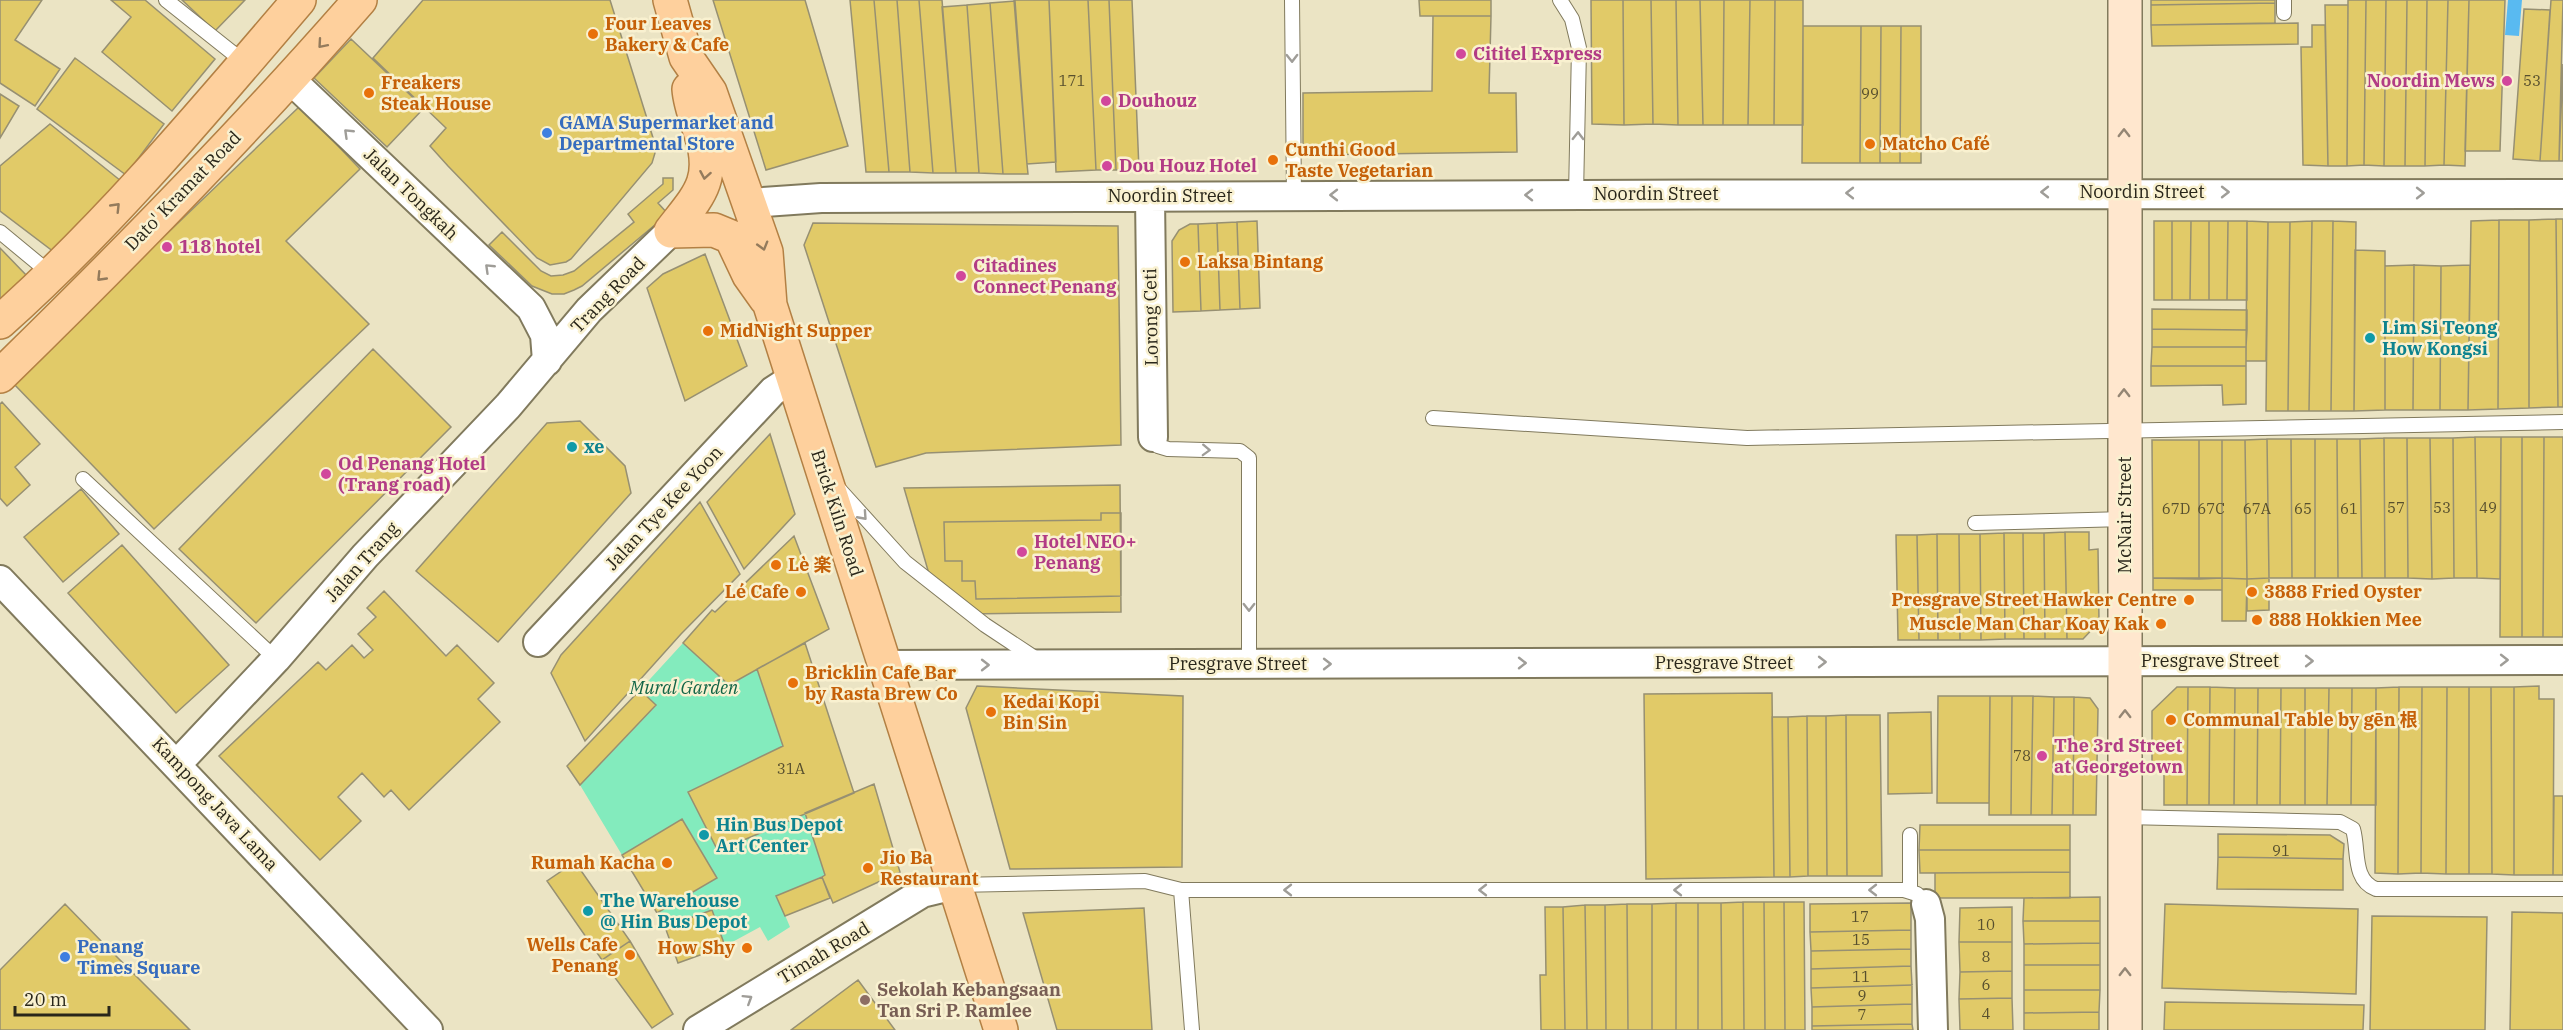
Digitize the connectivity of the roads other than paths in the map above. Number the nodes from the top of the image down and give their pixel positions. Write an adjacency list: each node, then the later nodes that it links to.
1 (166, 0): 9 (lane)
2 (299, 0): 9 (main road, Dato' Kramat Road)
3 (360, 0): 10 (main road, Dato' Kramat Road, one-way to 10)
4 (670, 0): 8 (main road, Brick Kiln Road)
5 (1292, 0): 14 (lane, one-way to 14)
6 (1560, 0): 13 (lane, one-way to 6)
7 (2125, 0): 11 (street, McNair Street, one-way to 7)
8 (686, 57): 16 (main road, Brick Kiln Road); 17 (main road, one-way to 17)
9 (244, 62): 19 (main road, Dato' Kramat Road, one-way to 9)
10 (291, 80): 21 (street, Jalan Tongkah, one-way to 10); 25 (main road, Dato' Kramat Road, one-way to 25)
11 (2124, 192): 12 (street, Noordin Street, one-way to 12); 13 (street, Noordin Street, one-way to 13); 29 (street, McNair Street, one-way to 11)
12 (2563, 194)
13 (1576, 195): 14 (street, Noordin Street, one-way to 14)
14 (1294, 196): 15 (street, Noordin Street)
15 (1150, 197): 16 (street, Noordin Street); 30 (street, Lorong Ceti)
16 (749, 203): 20 (main road, Brick Kiln Road, one-way to 20)
17 (671, 231): 20 (main road); 22 (street, Trang Road)
18 (0, 232): 19 (lane)
19 (51, 274): 23 (main road, Dato' Kramat Road)
20 (770, 304): 26 (main road, Brick Kiln Road)
21 (531, 309): 22 (street); 24 (street, Jalan Tongkah)
22 (589, 310): 24 (street, Trang Road)
23 (0, 322)
24 (547, 361): 37 (street, Jalan Trang)
25 (0, 376)
26 (793, 378): 31 (main road, Brick Kiln Road); 36 (street, Jalan Tye Kee Yoon)
27 (1433, 418): 29 (lane)
28 (2563, 422): 29 (lane)
29 (2124, 429): 33 (street, McNair Street)
30 (1153, 437): 40 (lane, one-way to 40)
31 (824, 473): 41 (main road, Brick Kiln Road); 42 (lane, one-way to 42)
32 (83, 479): 37 (lane)
33 (2125, 519): 34 (lane); 39 (street, McNair Street)
34 (1975, 523)
35 (0, 580): 43 (street, Kampong Java Lama)
36 (538, 642)
37 (276, 659): 43 (street, Jalan Trang)
38 (2563, 660): 39 (street, Presgrave Street, one-way to 38)
39 (2125, 661): 40 (street, Presgrave Street, one-way to 39); 44 (street, McNair Street, one-way to 39)
40 (1249, 664): 42 (street, Presgrave Street)
41 (885, 665): 42 (street, Presgrave Street, one-way to 42); 46 (main road, Brick Kiln Road)
42 (1046, 665)
43 (177, 764): 50 (street, Kampong Java Lama)
44 (2125, 817): 47 (lane); 55 (street, McNair Street, one-way to 44)
45 (1910, 835): 49 (lane)
46 (955, 885): 48 (lane); 51 (street, Timah Road, one-way to 46); 52 (main road, Brick Kiln Road)
47 (2563, 889)
48 (1181, 890): 49 (lane, one-way to 48); 53 (lane)
49 (1918, 897): 54 (street)
50 (428, 1030)
51 (698, 1030)
52 (1001, 1030)
53 (1192, 1030)
54 (1933, 1030)
55 (2125, 1030)

